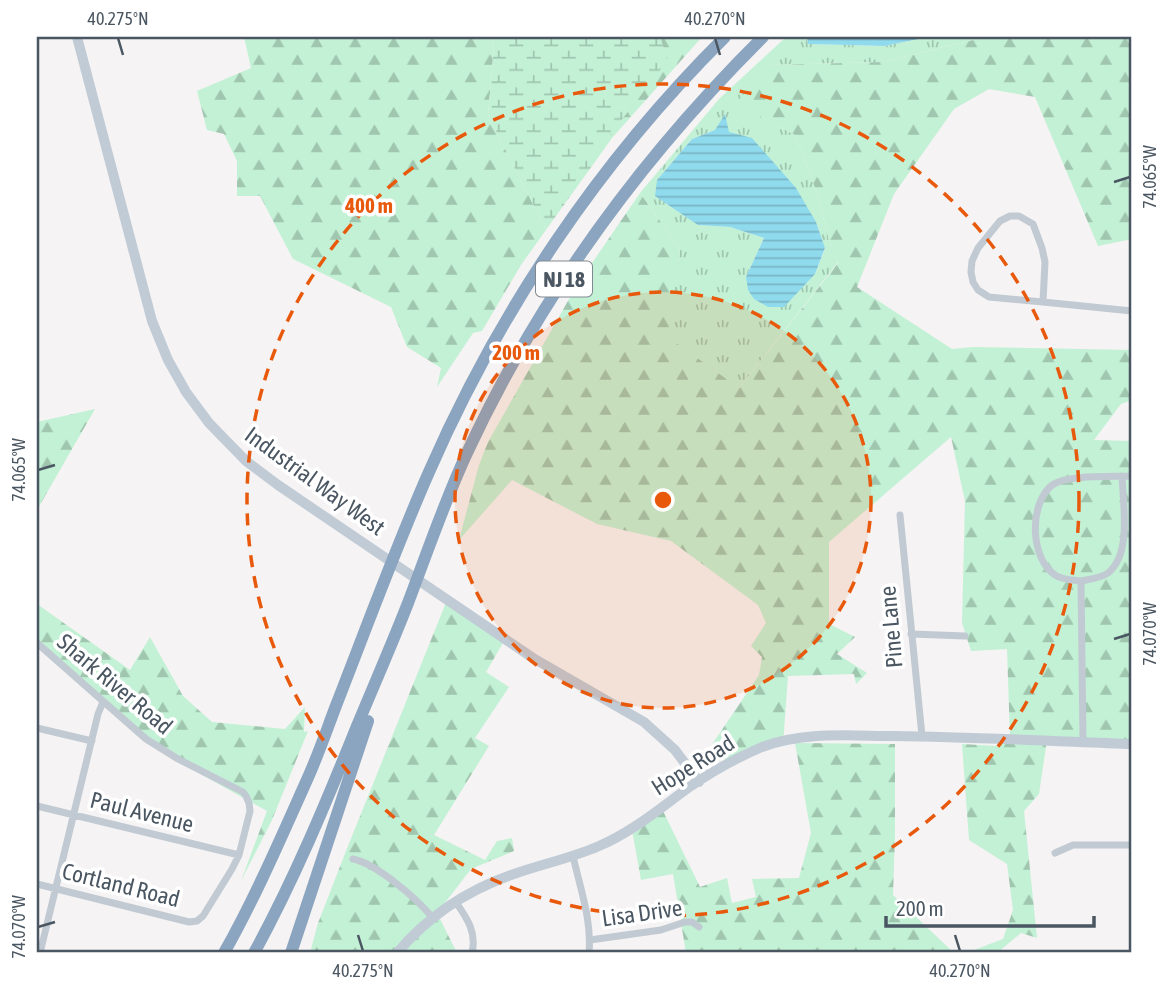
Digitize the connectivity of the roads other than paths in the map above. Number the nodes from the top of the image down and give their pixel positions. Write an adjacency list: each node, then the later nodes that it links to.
1 (77, 37): 20 (street, Industrial Way West)
2 (725, 37): 35 (highway, NJ 18)
3 (763, 37): 10 (highway, NJ 18)
4 (1043, 302): 4 (street); 5 (street)
5 (1132, 311)
6 (1122, 476): 7 (street); 9 (street); 9 (street)
7 (1132, 476)
8 (900, 515): 11 (street, Pine Lane)
9 (1082, 581): 18 (street)
10 (400, 621): 36 (highway, NJ 18); 37 (highway)
11 (912, 634): 12 (street); 16 (street, Pine Lane)
12 (965, 636)
13 (37, 643): 14 (street, Shark River Road)
14 (103, 702): 17 (street); 25 (street, Shark River Road)
15 (37, 728): 17 (street)
16 (922, 736): 18 (street, Hope Road); 20 (street, Hope Road)
17 (92, 741): 22 (street)
18 (1083, 742): 19 (street, Hope Road)
19 (1132, 744)
20 (699, 782): 26 (street, Hope Road)
21 (37, 806): 22 (street, Paul Avenue)
22 (74, 815): 25 (street, Paul Avenue); 29 (street)
23 (1132, 845): 24 (street)
24 (1055, 853)
25 (239, 855): 29 (street, Cortland Road)
26 (573, 856): 30 (street, Hope Road); 33 (street)
27 (353, 859): 31 (street)
28 (37, 884): 29 (street, Cortland Road)
29 (56, 889): 34 (street)
30 (456, 901): 31 (street, Hope Road); 39 (street)
31 (432, 917): 38 (street, Hope Road)
32 (699, 927): 33 (street, Lisa Drive)
33 (590, 940): 40 (street)
34 (40, 953)
35 (224, 953)
36 (254, 953)
37 (291, 953)
38 (397, 953)
39 (472, 953)
40 (589, 953)

